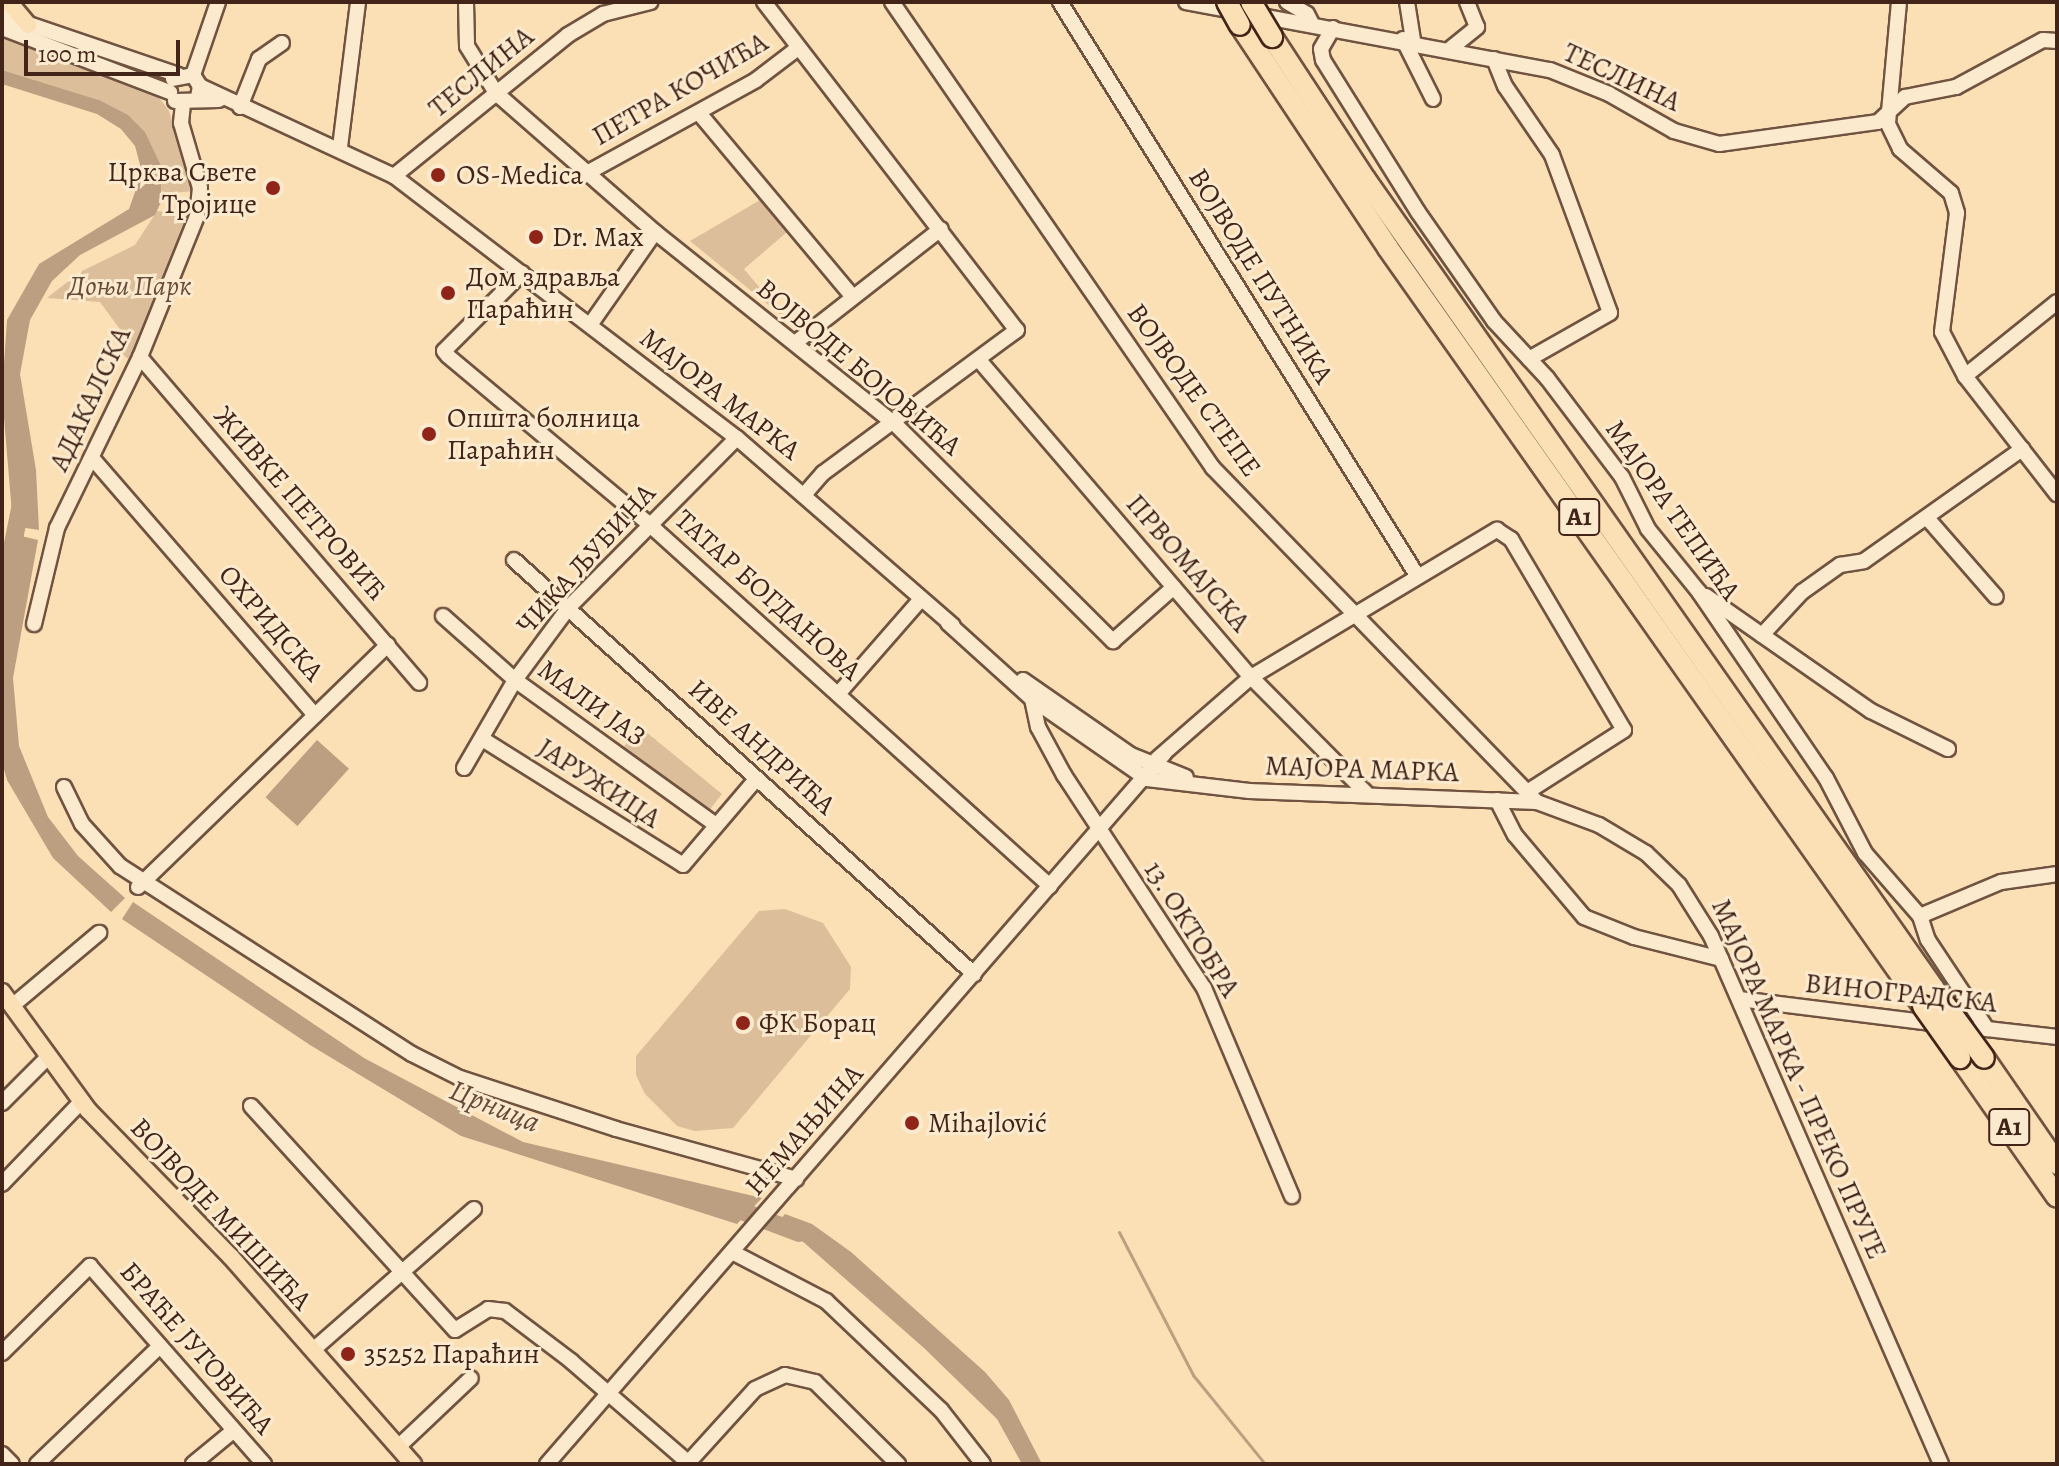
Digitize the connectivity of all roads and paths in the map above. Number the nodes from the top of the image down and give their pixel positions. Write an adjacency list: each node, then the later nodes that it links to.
1 (9, 2): 19 (main road)
2 (218, 2): 28 (street)
3 (358, 2): 36 (street)
4 (466, 2): 30 (street, ВОЈВОДЕ БОЈОВИЋА)
5 (650, 2): 16 (street, ТЕСЛИНА)
6 (764, 2): 25 (street)
7 (892, 2): 66 (street, ВОЈВОДЕ СТЕПЕ)
8 (1060, 2): 59 (street, ВОЈВОДЕ ПУТНИКА)
9 (1186, 2): 18 (street, ТЕСЛИНА)
10 (1227, 2): 108 (highway, A1, bridge)
11 (1251, 2): 104 (highway, A1, bridge)
12 (1287, 2): 18 (street)
13 (1407, 2): 22 (street)
14 (1467, 2): 26 (street)
15 (1899, 2): 34 (street)
16 (602, 8): 30 (street, ТЕСЛИНА)
17 (2, 15): 19 (street, МАЈОРА МАРКА)
18 (1312, 24): 21 (street, ТЕСЛИНА)
19 (28, 25): 28 (street, МАЈОРА МАРКА)
20 (2, 28): 29 (street)
21 (1333, 28): 22 (street, ТЕСЛИНА); 47 (street, МАЈОРА ТЕПИЋА)
22 (1408, 40): 26 (street, ТЕСЛИНА); 31 (street)
23 (2057, 41): 34 (street, ТЕСЛИНА)
24 (282, 43): 33 (street)
25 (798, 48): 35 (street, ПЕТРА КОЧИЋА); 39 (street)
26 (1450, 49): 27 (street, ТЕСЛИНА)
27 (1494, 59): 34 (street, ТЕСЛИНА); 47 (street)
28 (192, 83): 29 (street); 32 (street); 33 (street, МАЈОРА МАРКА)
29 (170, 92): 32 (street)
30 (496, 93): 37 (street, ВОЈВОДЕ БОЈОВИЋА); 38 (street, ТЕСЛИНА)
31 (1433, 99)
32 (183, 104): 46 (street, АДАКАЛСКА)
33 (240, 107): 36 (street, МАЈОРА МАРКА)
34 (1888, 108): 49 (street)
35 (699, 113): 37 (street, ПЕТРА КОЧИЋА); 42 (street)
36 (340, 147): 38 (street, МАЈОРА МАРКА)
37 (587, 173): 40 (street, ВОЈВОДЕ БОЈОВИЋА)
38 (394, 176): 41 (street, МАЈОРА МАРКА)
39 (941, 229): 42 (street); 48 (street)
40 (655, 232): 44 (street); 45 (street, ВОЈВОДЕ БОЈОВИЋА)
41 (522, 273): 44 (street, МАЈОРА МАРКА); 57 (street, ТАТАР БОГДАНОВА)
42 (852, 296): 45 (street)
43 (2057, 302): 49 (street)
44 (590, 325): 51 (street, МАЈОРА МАРКА)
45 (795, 343): 50 (street, ВОЈВОДЕ БОЈОВИЋА)
46 (140, 357): 53 (street, АДАКАЛСКА); 70 (street, ЖИВКЕ ПЕТРОВИЋ)
47 (1529, 359): 61 (street, МАЈОРА ТЕПИЋА)
48 (979, 360): 50 (street); 60 (street, ПРВОМАЈСКА)
49 (1965, 376): 52 (street)
50 (895, 424): 55 (street); 60 (street, ВОЈВОДЕ БОЈОВИЋА)
51 (737, 438): 55 (street, МАЈОРА МАРКА); 57 (street, ЧИКА ЉУБИНА)
52 (2022, 449): 54 (street); 56 (street)
53 (93, 459): 68 (street, АДАКАЛСКА); 76 (street, ОХРИДСКА)
54 (2057, 494)
55 (804, 495): 63 (street, МАЈОРА МАРКА)
56 (1928, 519): 62 (street); 69 (street)
57 (650, 525): 64 (street, ЧИКА ЉУБИНА); 74 (street, ТАТАР БОГДАНОВА)
58 (514, 560): 64 (street, ИВЕ АНДРИЋА)
59 (1418, 577): 66 (street); 84 (street)
60 (1174, 587): 71 (street, ПРВОМАЈСКА)
61 (1699, 592): 69 (street); 92 (street, МАЈОРА ТЕПИЋА)
62 (1996, 597)
63 (921, 599): 67 (street, МАЈОРА МАРКА); 74 (street)
64 (569, 607): 72 (street, ЧИКА ЉУБИНА); 81 (street, ИВЕ АНДРИЋА)
65 (443, 616): 72 (street, МАЛИ ЈАЗ)
66 (1355, 616): 71 (street); 84 (street, ВОЈВОДЕ СТЕПЕ)
67 (948, 623): 75 (street, МАЈОРА МАРКА); 80 (street, МАЈОРА МАРКА)
68 (34, 624)
69 (1762, 635): 78 (street)
70 (388, 645): 73 (street, ЖИВКЕ ПЕТРОВИЋ); 76 (street)
71 (1251, 677): 80 (street, НЕМАЊИНА); 83 (street, ПРВОМАЈСКА)
72 (515, 680): 77 (street, ЧИКА ЉУБИНА); 87 (street, МАЛИ ЈАЗ)
73 (419, 683)
74 (839, 693): 91 (street, ТАТАР БОГДАНОВА)
75 (1032, 699): 80 (street, МАЈОРА МАРКА); 88 (street, 13. ОКТОБРА)
76 (315, 715): 90 (street, ОХРИДСКА)
77 (484, 740): 79 (street, ЧИКА ЉУБИНА); 87 (street, ЈАРУЖИЦА)
78 (1948, 749)
79 (464, 768)
80 (1147, 771): 83 (street, МАЈОРА МАРКА); 88 (street, НЕМАЊИНА)
81 (757, 778): 87 (street); 95 (street, ИВЕ АНДРИЋА)
82 (64, 787): 90 (street)
83 (1366, 793): 85 (street, МАЈОРА МАРКА)
84 (1533, 796): 86 (street, МАЈОРА МАРКА - ПРЕКО ПРУГЕ); 94 (street, МАЈОРА МАРКА - ПРЕКО ПРУГЕ)
85 (1473, 799): 86 (street, МАЈОРА МАРКА - ПРЕКО ПРУГЕ)
86 (1497, 800): 94 (street, МАЈОРА МАРКА)
87 (716, 825)
88 (1098, 829): 91 (street, НЕМАЊИНА); 107 (street, 13. ОКТОБРА)
89 (2057, 874): 92 (street)
90 (140, 884): 106 (street)
91 (1050, 886): 95 (street, НЕМАЊИНА)
92 (1920, 916): 98 (street, МАЈОРА ТЕПИЋА)
93 (99, 933): 96 (street)
94 (1721, 959): 97 (street, МАЈОРА МАРКА - ПРЕКО ПРУГЕ)
95 (974, 974): 106 (street, НЕМАЊИНА)
96 (7, 999): 100 (main road, ВОЈВОДЕ МИШИЋА)
97 (1739, 999): 98 (street, ВИНОГРАДСКА); 129 (street, МАЈОРА МАРКА - ПРЕКО ПРУГЕ)
98 (1987, 1029): 99 (street, ВИНОГРАДСКА)
99 (2057, 1037)
100 (48, 1057): 101 (main road, ВОЈВОДЕ МИШИЋА); 102 (street)
101 (81, 1102): 105 (street); 113 (main road, ВОЈВОДЕ МИШИЋА)
102 (2, 1103)
103 (251, 1106): 111 (street)
104 (2057, 1164)
105 (2, 1184)
106 (792, 1184): 110 (street, НЕМАЊИНА)
107 (1292, 1196)
108 (2057, 1197)
109 (474, 1209): 111 (street)
110 (735, 1249): 116 (street, НЕМАЊИНА); 128 (street)
111 (401, 1273): 113 (street); 116 (street)
112 (159, 1347): 114 (street, БРАЋЕ ЈУГОВИЋА); 117 (street, БРАЋЕ ЈУГОВИЋА); 122 (street)
113 (313, 1350): 118 (main road, ВОЈВОДЕ МИШИЋА)
114 (2, 1353)
115 (471, 1378): 118 (street)
116 (608, 1392): 120 (street); 126 (street, НЕМАЊИНА)
117 (233, 1431): 123 (street); 124 (street, БРАЋЕ ЈУГОВИЋА)
118 (398, 1447): 125 (main road, ВОЈВОДЕ МИШИЋА)
119 (2, 1454): 121 (street)
120 (689, 1463): 127 (street)
121 (12, 1464)
122 (37, 1464)
123 (193, 1464)
124 (264, 1464)
125 (413, 1464)
126 (547, 1464)
127 (898, 1464)
128 (983, 1464)
129 (1941, 1464)

